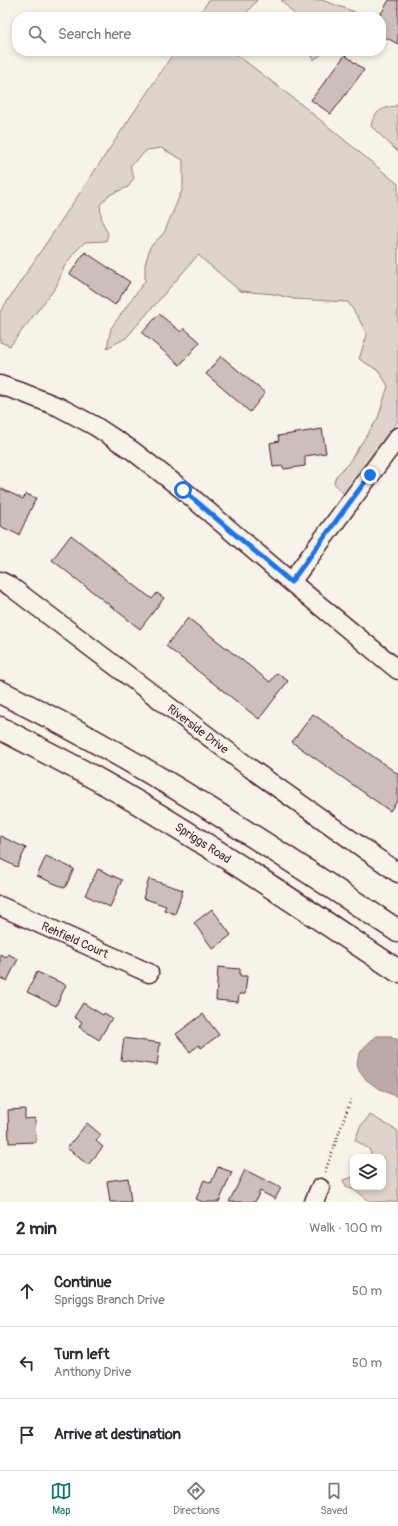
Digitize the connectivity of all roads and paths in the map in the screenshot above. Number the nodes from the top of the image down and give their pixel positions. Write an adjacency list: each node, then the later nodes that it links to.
1 (0, 386): 4 (street)
2 (398, 437): 4 (street)
3 (0, 581): 8 (street, Riverside Drive)
4 (291, 582): 5 (street)
5 (398, 670)
6 (0, 692): 10 (main road)
7 (0, 728): 11 (main road, Spriggs Road)
8 (398, 873)
9 (0, 906): 12 (street, Rehfield Court)
10 (398, 931)
11 (398, 971)
12 (149, 973)
13 (351, 1099): 14 (path)
14 (317, 1195)

